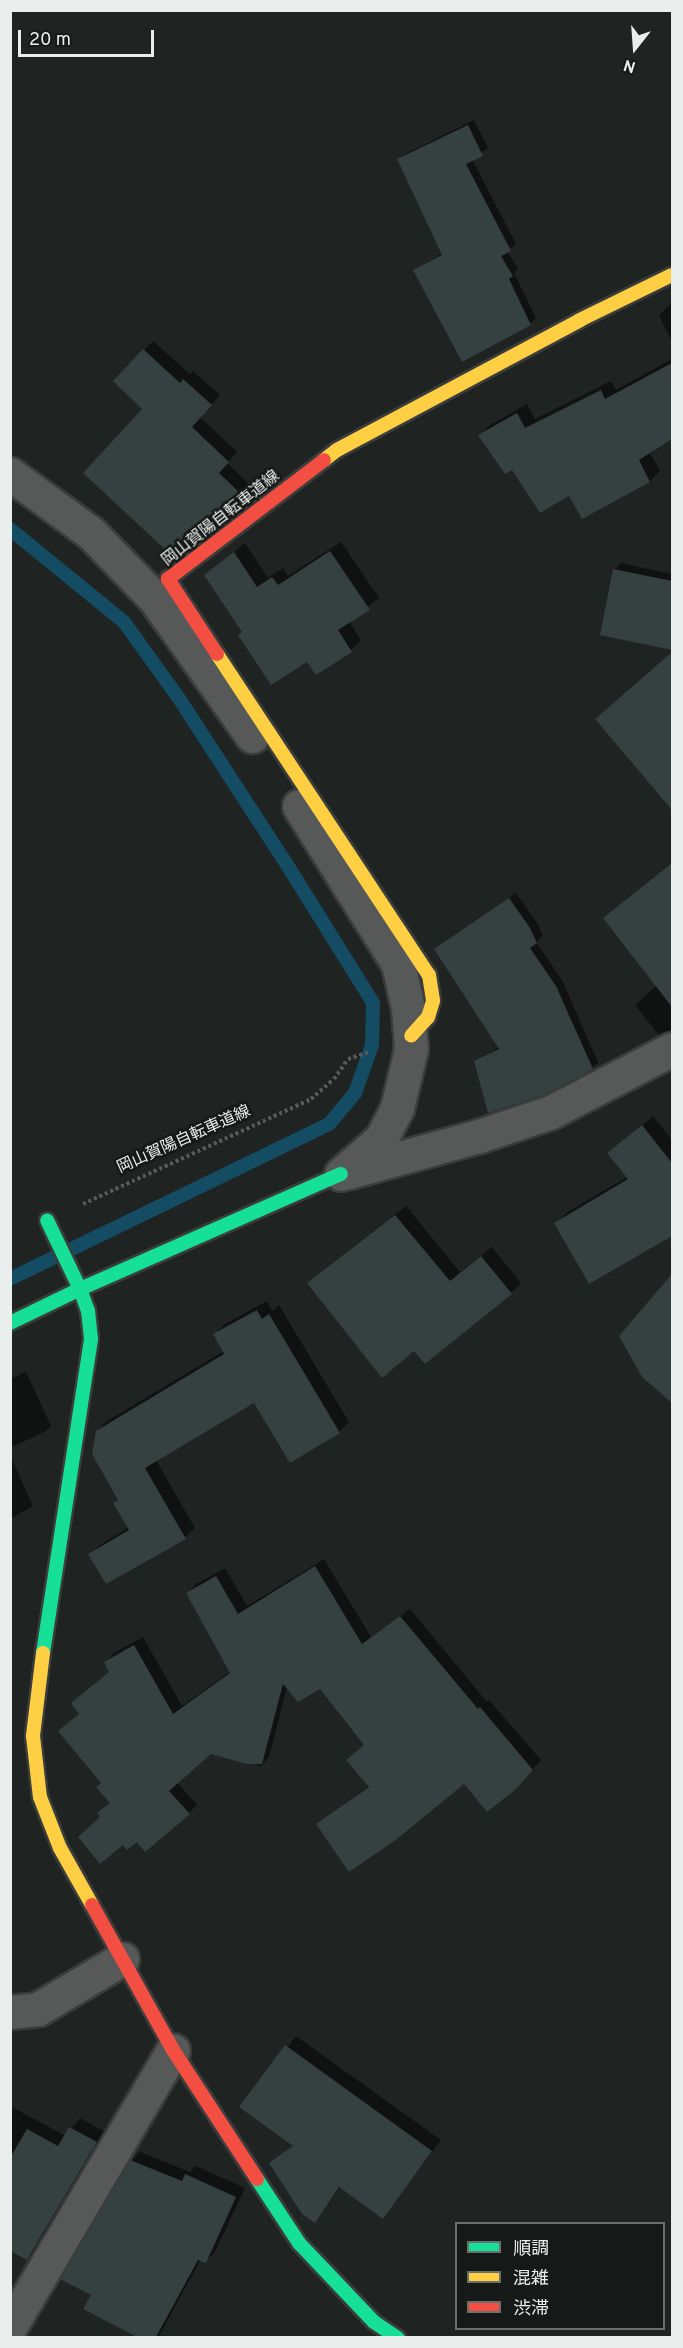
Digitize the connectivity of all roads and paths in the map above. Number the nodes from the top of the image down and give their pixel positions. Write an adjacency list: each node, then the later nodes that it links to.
1 (672, 275): 4 (street, 岡山賀陽自転車道線)
2 (10, 459): 4 (street)
3 (10, 474): 5 (street)
4 (168, 579): 5 (street, 岡山賀陽自転車道線)
5 (411, 1035): 8 (street)
6 (672, 1048): 8 (street)
7 (361, 1055): 9 (path, 岡山賀陽自転車道線)
8 (341, 1174): 10 (street)
9 (47, 1220): 10 (street)
10 (80, 1288): 11 (street); 12 (street)
11 (10, 1323)
12 (122, 1959): 13 (street); 14 (street)
13 (10, 2012)
14 (173, 2050): 15 (street); 16 (street)
15 (10, 2327)
16 (398, 2337)

